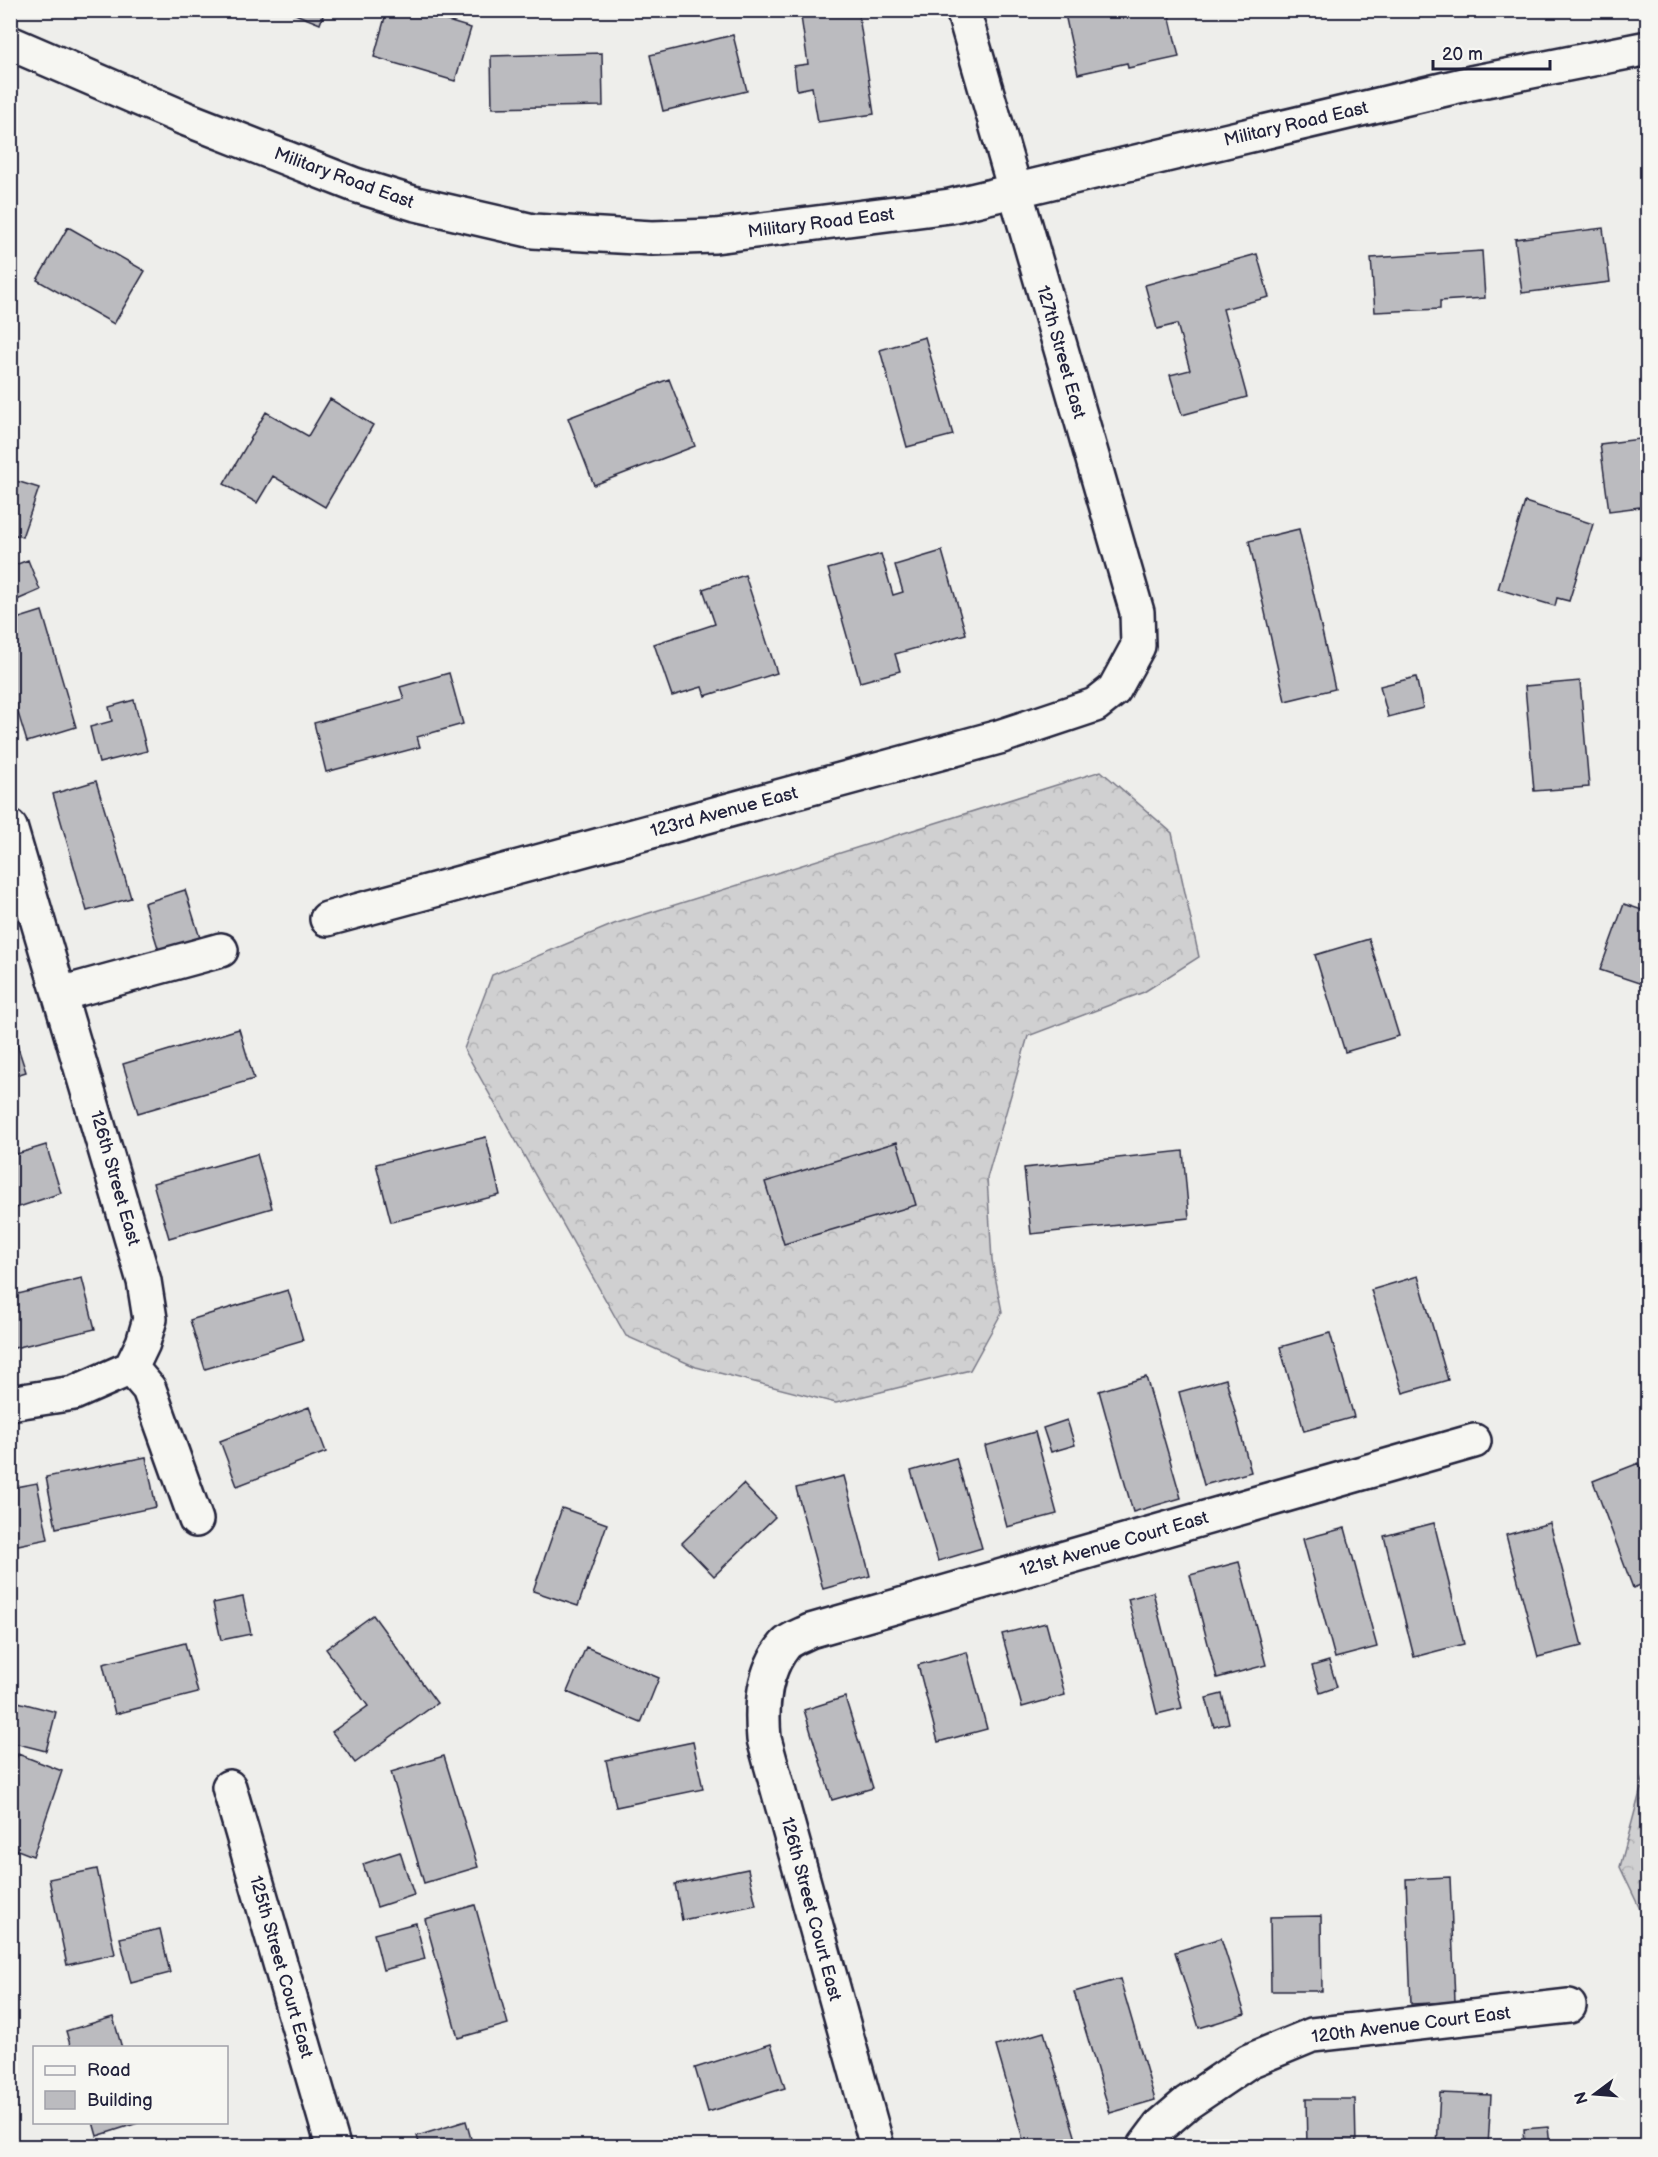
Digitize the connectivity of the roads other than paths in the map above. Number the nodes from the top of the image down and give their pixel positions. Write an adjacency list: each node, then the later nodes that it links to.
1 (963, 10): 4 (street, 127th Street East)
2 (10, 43): 4 (street, Military Road East)
3 (1647, 48): 4 (street, Military Road East)
4 (1013, 190): 5 (street, 127th Street East)
5 (1114, 690): 7 (street, 123rd Avenue East)
6 (10, 827): 9 (street, 126th Street East)
7 (327, 920)
8 (221, 950): 9 (street)
9 (60, 994): 10 (street, 126th Street East)
10 (131, 1368): 11 (street); 13 (street)
11 (10, 1403)
12 (1474, 1441): 14 (street, 121st Avenue Court East)
13 (196, 1520)
14 (770, 1670): 18 (street, 126th Street Court East)
15 (229, 1787): 17 (street, 125th Street Court East)
16 (1569, 2006): 19 (street, 120th Avenue Court East)
17 (333, 2146)
18 (877, 2146)
19 (1145, 2146)

